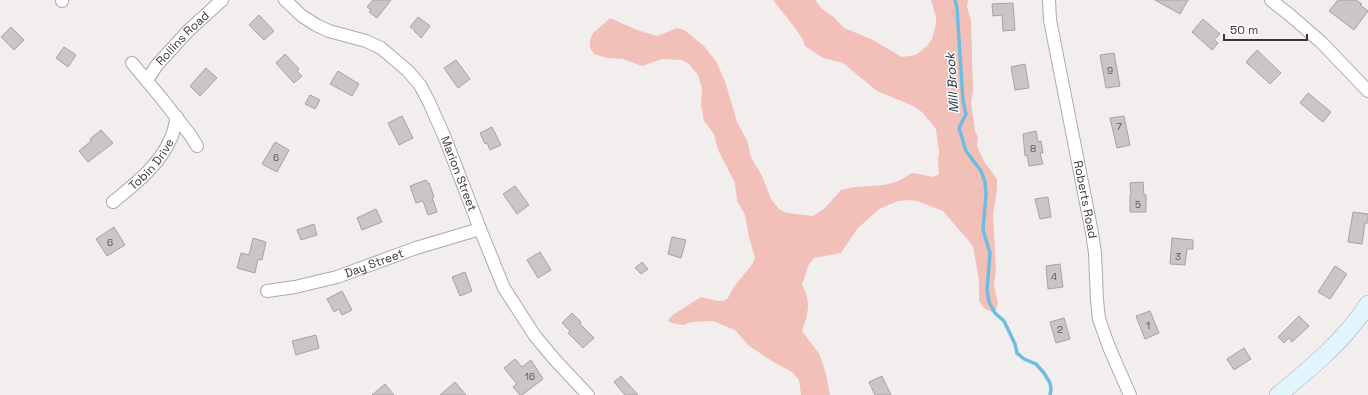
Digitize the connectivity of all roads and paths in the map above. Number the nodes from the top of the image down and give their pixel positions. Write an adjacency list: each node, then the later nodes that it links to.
1 (222, 0): 6 (street, Rollins Road)
2 (285, 0): 11 (street, Marion Street)
3 (1049, 0): 15 (street, Roberts Road)
4 (1271, 0): 7 (street)
5 (132, 63): 6 (street)
6 (147, 80): 8 (street)
7 (1368, 91)
8 (177, 118): 9 (street); 10 (street, Tobin Drive)
9 (197, 146)
10 (113, 202)
11 (480, 229): 12 (street, Day Street); 14 (street, Marion Street)
12 (267, 291)
13 (1368, 304): 16 (main road)
14 (588, 395)
15 (1130, 395)
16 (1278, 395)

